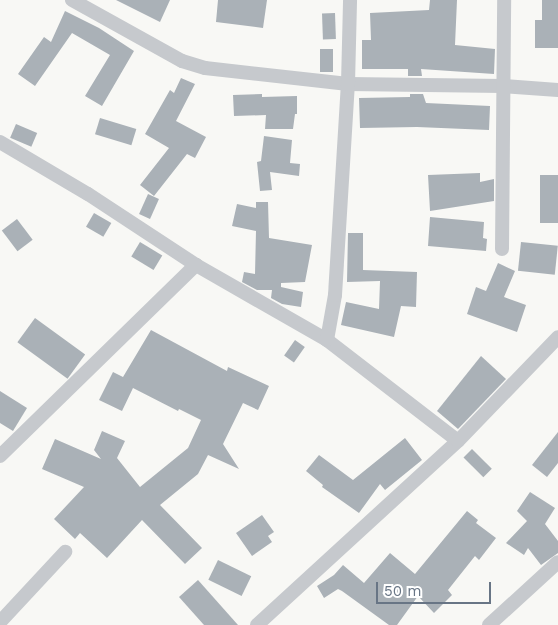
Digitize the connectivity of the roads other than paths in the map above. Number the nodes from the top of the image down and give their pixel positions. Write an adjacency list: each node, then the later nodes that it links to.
1 (72, 0): 4 (street)
2 (350, 0): 4 (street)
3 (504, 0): 5 (street)
4 (348, 84): 5 (street); 11 (street)
5 (503, 86): 6 (street); 8 (street)
6 (558, 90)
7 (0, 142): 9 (street)
8 (502, 249)
9 (196, 265): 11 (street); 13 (street)
10 (558, 337): 12 (street)
11 (327, 340): 12 (street)
12 (458, 440): 17 (street)
13 (0, 456)
14 (65, 552): 16 (street)
15 (558, 562): 18 (street)
16 (0, 622)
17 (257, 625)
18 (489, 625)

